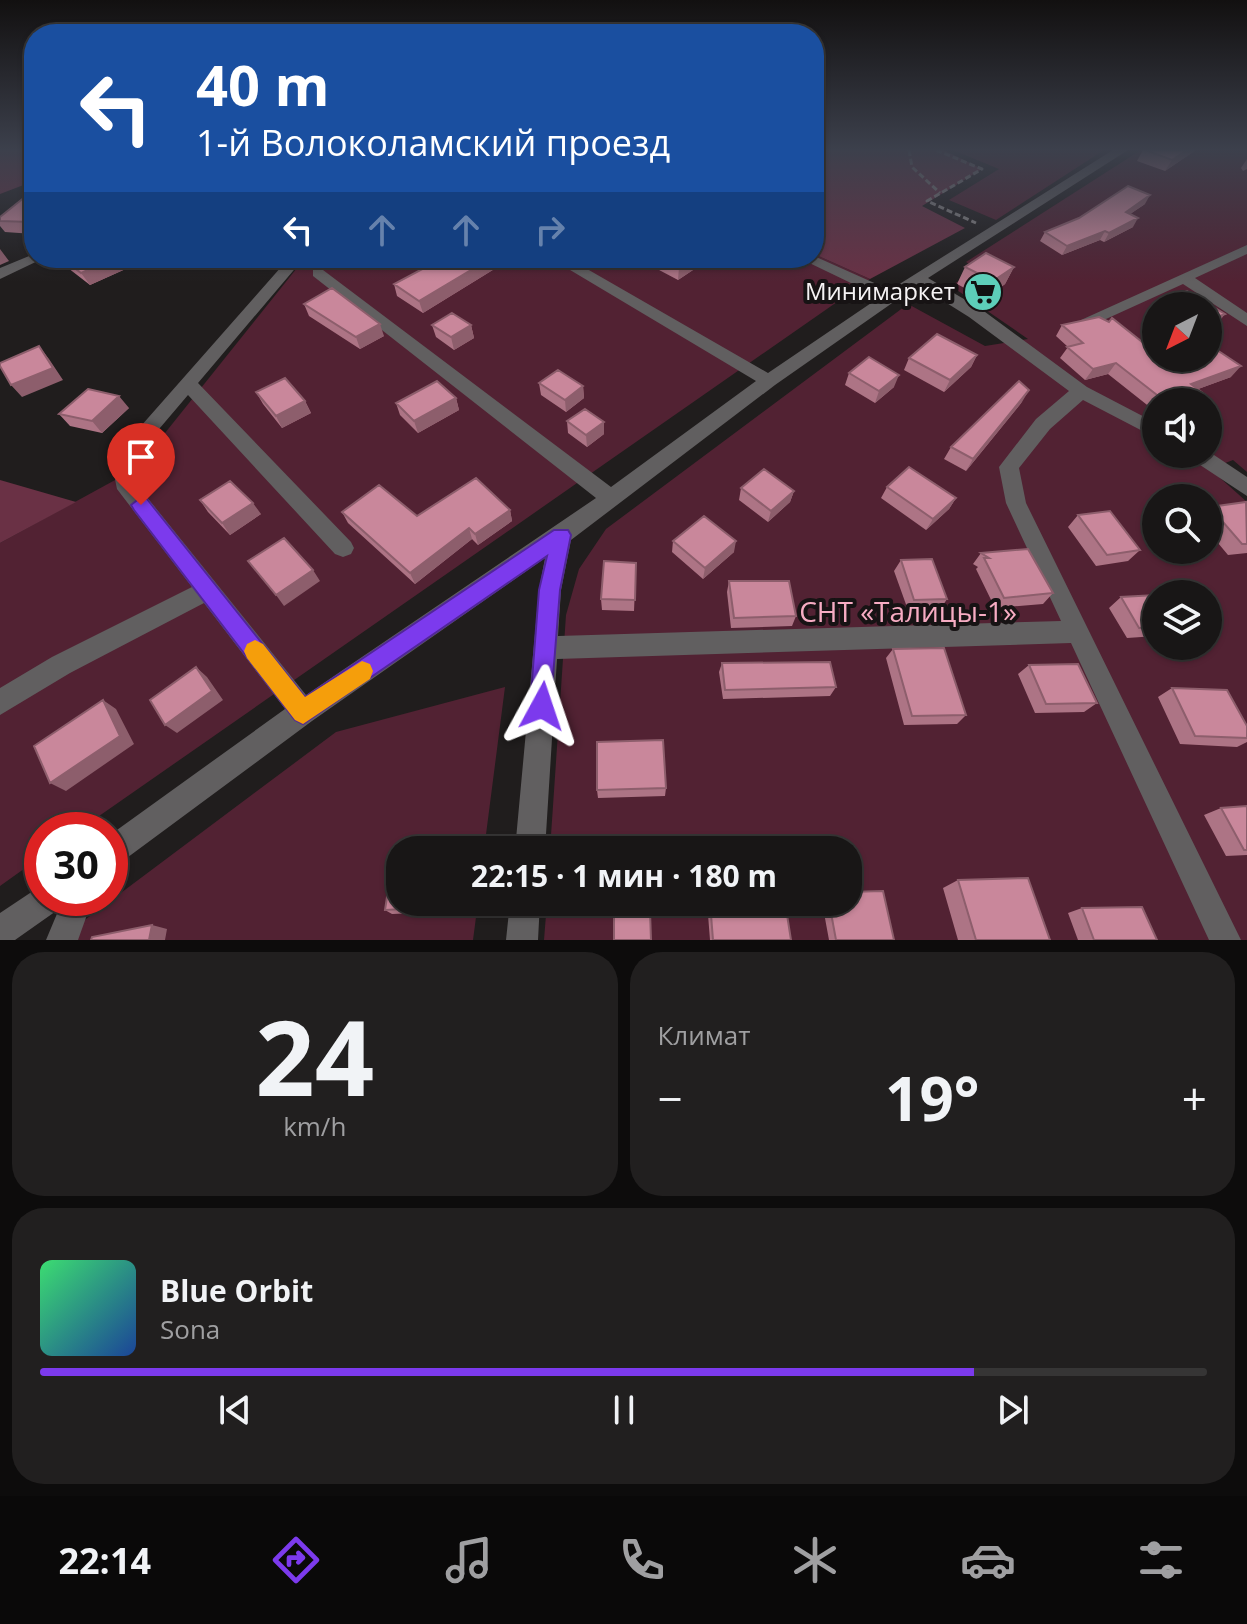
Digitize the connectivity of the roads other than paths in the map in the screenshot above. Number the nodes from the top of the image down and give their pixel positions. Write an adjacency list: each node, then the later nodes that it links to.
1 (1053, 194): 9 (street)
2 (1247, 249): 10 (street)
3 (24, 264): 8 (street)
4 (824, 266): 11 (street)
5 (288, 268): 15 (street)
6 (574, 268): 14 (street)
7 (318, 273): 20 (street)
8 (0, 274)
9 (917, 278): 11 (street); 16 (street)
10 (1185, 278): 12 (street); 13 (street)
11 (891, 296): 14 (street)
12 (1089, 320)
13 (1247, 321)
14 (769, 381): 20 (street)
15 (188, 383): 22 (street); 23 (street)
16 (1081, 391): 17 (street); 24 (street)
17 (1142, 424)
18 (1218, 468): 19 (street)
19 (1247, 488)
20 (612, 499): 21 (street)
21 (561, 535): 25 (street); 27 (street)
22 (343, 548)
23 (208, 590): 26 (street); 27 (street)
24 (1076, 632): 25 (street); 36 (street)
25 (547, 648): 28 (street)
26 (0, 702)
27 (303, 712): 29 (street)
28 (531, 836)
29 (128, 840)
30 (24, 915): 33 (street)
31 (71, 916): 34 (street)
32 (524, 916): 35 (street)
33 (0, 932)
34 (62, 940)
35 (522, 940)
36 (1225, 940)

